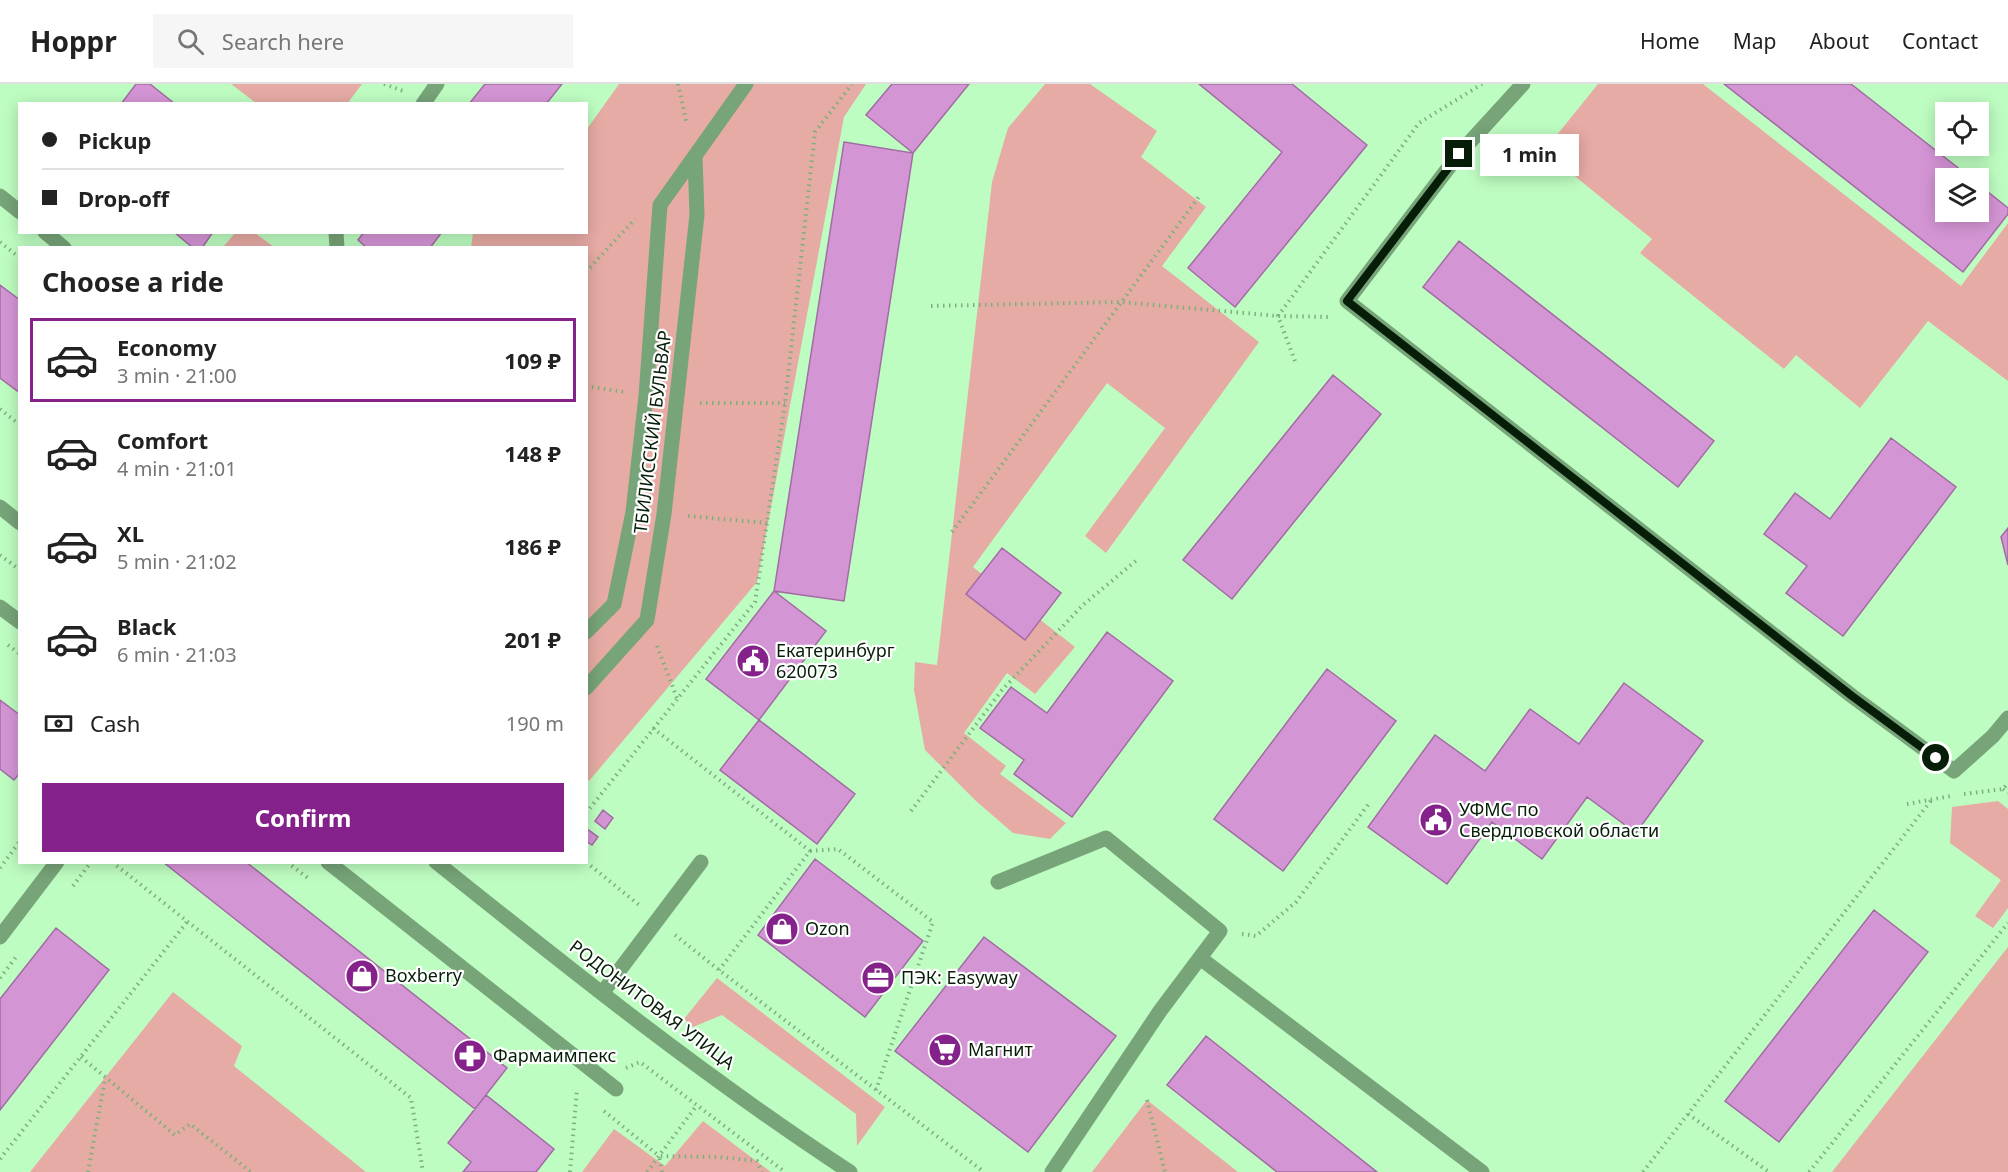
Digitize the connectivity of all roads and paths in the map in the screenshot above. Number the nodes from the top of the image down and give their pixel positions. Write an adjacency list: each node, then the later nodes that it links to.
1 (437, 84): 7 (street)
2 (678, 84): 8 (path)
3 (746, 84): 8 (street)
4 (852, 84): 28 (path)
5 (1482, 84): 20 (path)
6 (1523, 84): 39 (street)
7 (424, 102)
8 (695, 157): 11 (street); 26 (street, ТБИЛИССКИЙ БУЛЬВАР)
9 (1201, 194): 18 (path)
10 (0, 196): 12 (street)
11 (660, 206): 17 (path); 36 (street, ТБИЛИССКИЙ БУЛЬВАР)
12 (18, 210)
13 (47, 234): 15 (street)
14 (0, 242): 16 (path)
15 (62, 246)
16 (18, 256)
17 (588, 270)
18 (1121, 302): 19 (path); 20 (path); 29 (path)
19 (931, 306)
20 (1278, 316): 21 (path); 22 (path)
21 (1330, 317)
22 (1295, 361)
23 (0, 409): 24 (path)
24 (18, 423)
25 (0, 507): 27 (street)
26 (664, 514): 28 (path); 35 (street, ТБИЛИССКИЙ БУЛЬВАР)
27 (18, 521)
28 (767, 523): 38 (path)
29 (952, 532)
30 (0, 555): 32 (path)
31 (1138, 559): 46 (path)
32 (18, 568)
33 (0, 607): 34 (street)
34 (18, 620)
35 (647, 620): 37 (street); 38 (path)
36 (588, 630)
37 (588, 686)
38 (677, 698): 40 (path)
39 (2008, 718)
40 (653, 728): 45 (path); 48 (path)
41 (2003, 789): 42 (path)
42 (2008, 793)
43 (1933, 798): 76 (path)
44 (1370, 802): 60 (path)
45 (588, 810)
46 (910, 811)
47 (18, 844): 55 (path)
48 (810, 851): 63 (path); 71 (path)
49 (700, 862): 57 (street)
50 (55, 864): 61 (street)
51 (115, 864): 58 (path)
52 (331, 864): 67 (street)
53 (439, 864): 64 (street, РОДОНИТОВАЯ УЛИЦА)
54 (588, 864): 57 (path)
55 (0, 868)
56 (998, 882): 60 (street)
57 (658, 920): 63 (path); 64 (street)
58 (188, 922): 65 (path); 81 (path)
59 (2008, 922): 94 (path)
60 (1220, 931): 62 (street)
61 (0, 937)
62 (1200, 958): 89 (street); 91 (street)
63 (719, 970): 71 (path)
64 (603, 992): 87 (street, РОДОНИТОВАЯ УЛИЦА)
65 (81, 1057): 66 (path); 78 (path)
66 (105, 1078): 79 (path); 80 (path)
67 (603, 1078): 69 (path); 70 (street); 75 (path)
68 (568, 1082): 69 (path)
69 (577, 1089): 72 (path); 82 (path)
70 (616, 1089)
71 (876, 1090): 88 (path)
72 (586, 1096)
73 (1147, 1100): 90 (path)
74 (595, 1104): 77 (path)
75 (697, 1105): 77 (path); 86 (path)
76 (1688, 1114): 92 (path); 93 (path)
77 (659, 1156): 83 (path); 84 (path); 85 (path)
78 (0, 1160)
79 (88, 1172)
80 (251, 1172)
81 (423, 1172)
82 (570, 1172)
83 (647, 1172)
84 (662, 1172)
85 (762, 1172)
86 (785, 1172)
87 (850, 1172)
88 (984, 1172)
89 (1052, 1172)
90 (1165, 1172)
91 (1482, 1172)
92 (1643, 1172)
93 (1769, 1172)
94 (1809, 1172)

